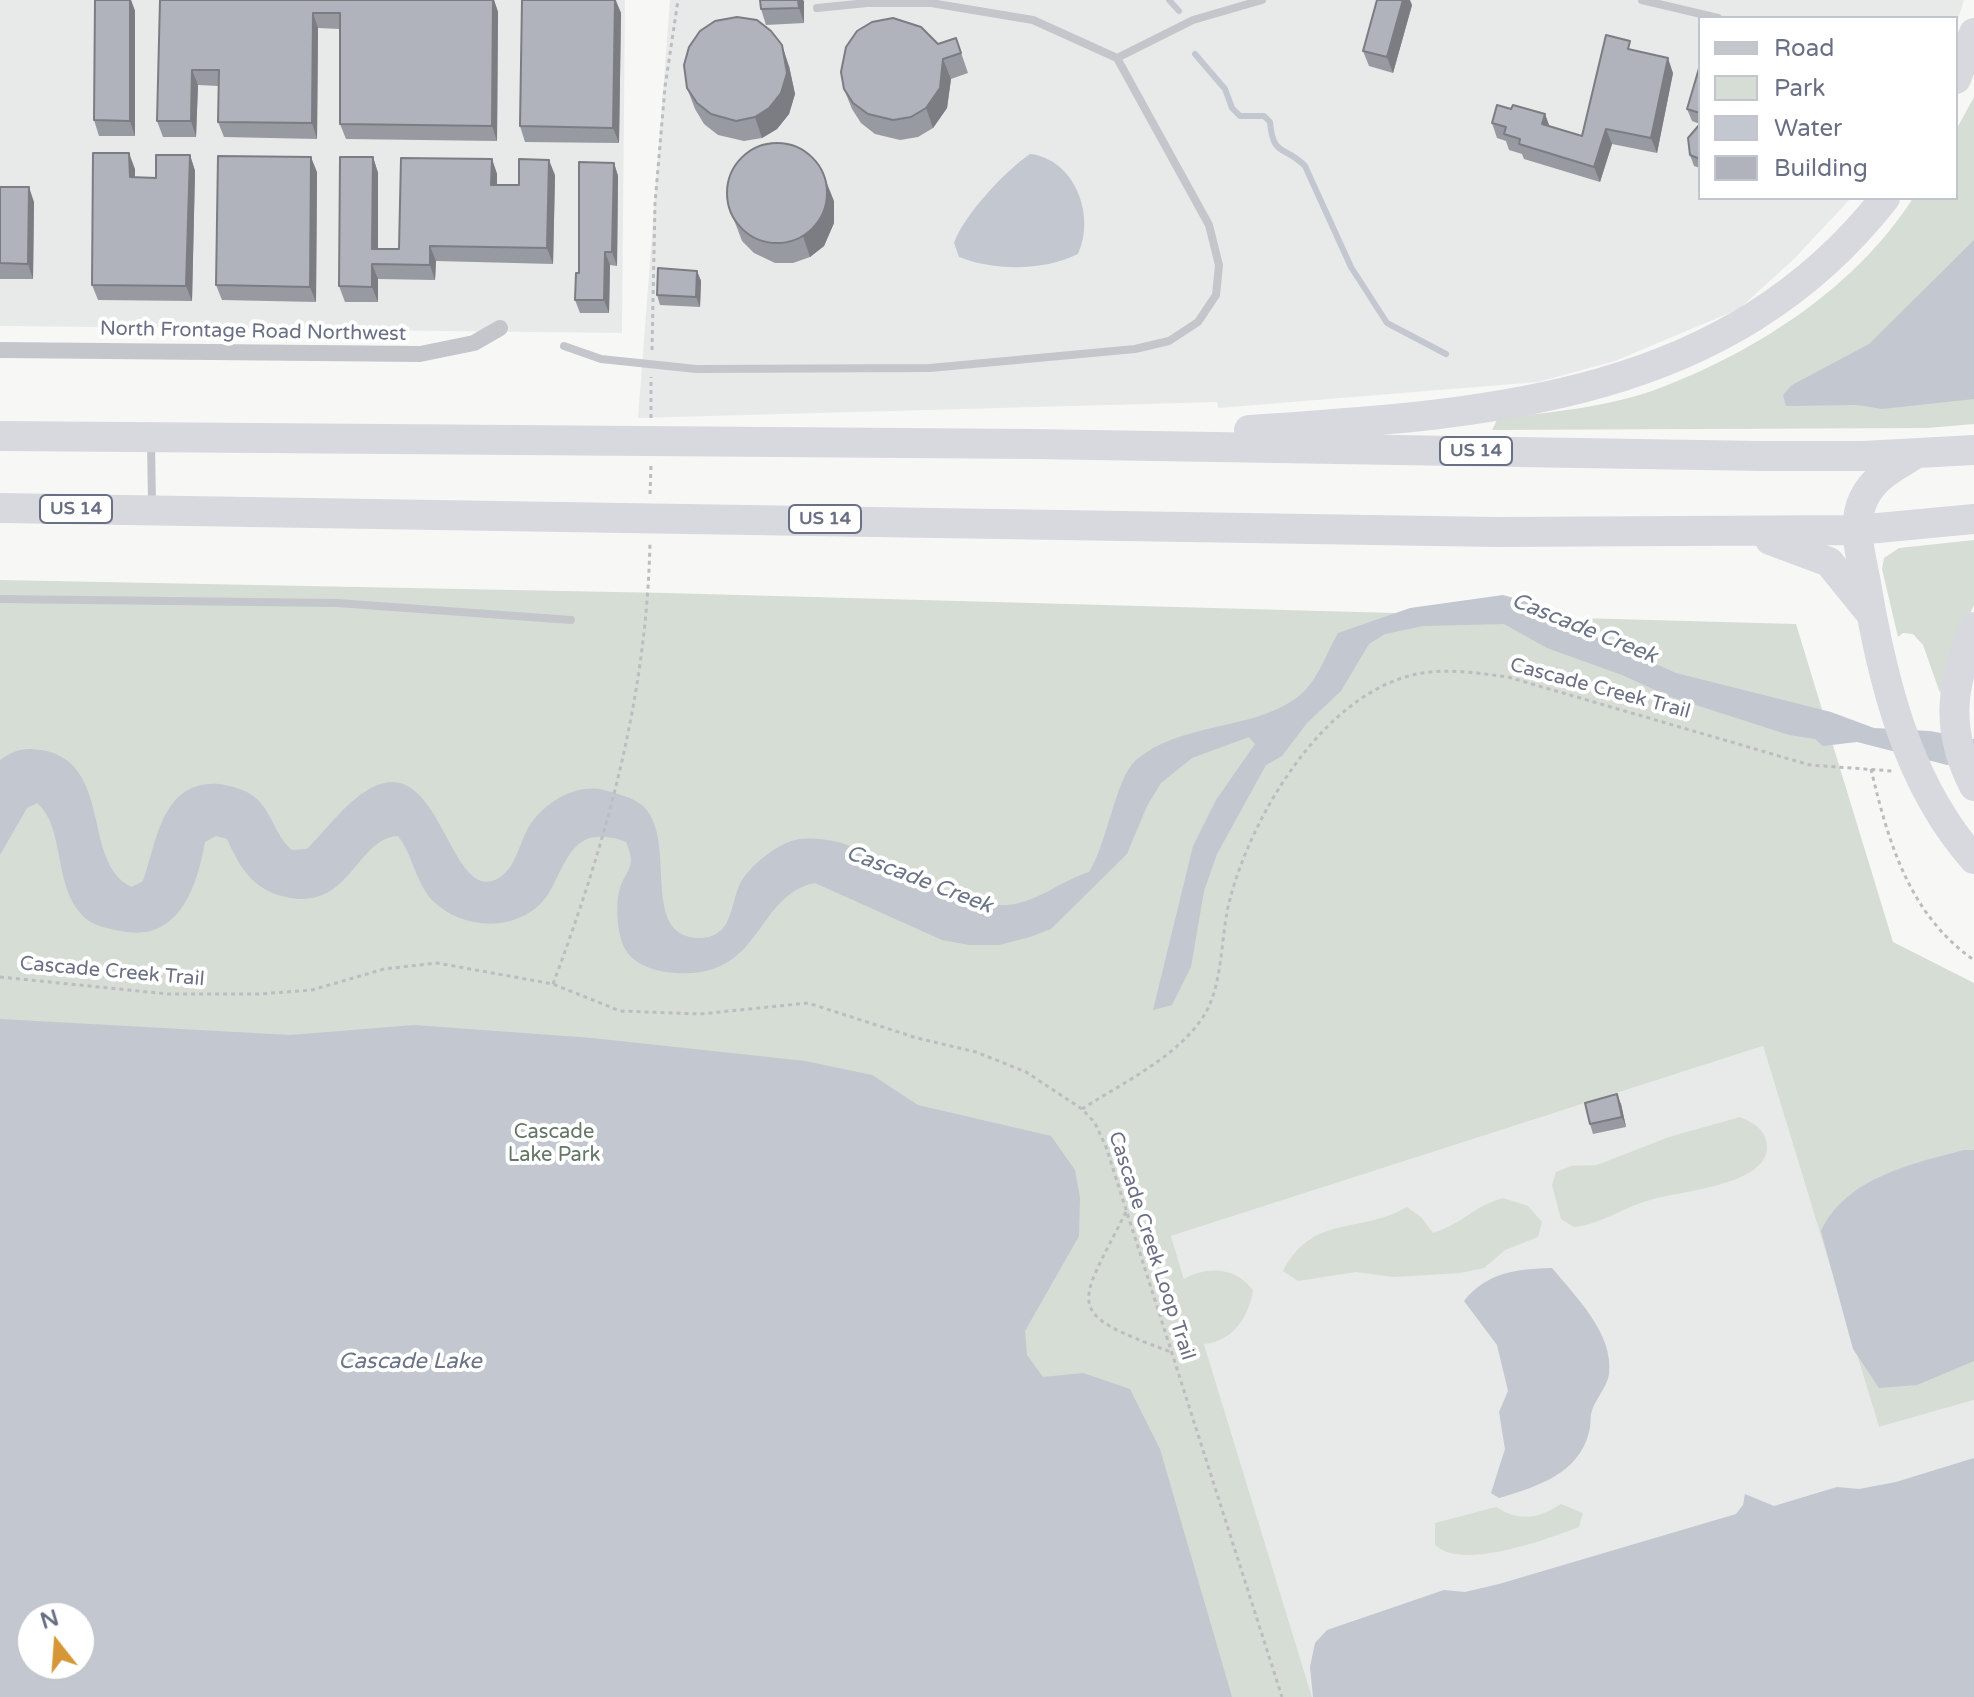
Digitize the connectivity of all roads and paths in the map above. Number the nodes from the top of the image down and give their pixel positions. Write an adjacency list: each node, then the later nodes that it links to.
1 (678, 0): 13 (path)
2 (1262, 0): 7 (lane)
3 (1642, 0): 5 (lane)
4 (817, 8): 7 (lane)
5 (1710, 16)
6 (1974, 33): 8 (highway)
7 (1117, 58): 11 (lane)
8 (1958, 74)
9 (1883, 200): 18 (highway)
10 (500, 328): 12 (street, North Frontage Road Northwest)
11 (564, 346)
12 (0, 350)
13 (652, 358)
14 (651, 373): 15 (path)
15 (651, 418)
16 (0, 436): 17 (highway, US 14)
17 (151, 437): 18 (highway, US 14); 24 (lane)
18 (1032, 444): 20 (highway, US 14)
19 (1974, 450): 20 (highway, US 14)
20 (1919, 453): 27 (highway)
21 (651, 466): 22 (path)
22 (650, 497)
23 (0, 508): 24 (highway, US 14)
24 (152, 510): 28 (highway, US 14)
25 (1974, 519): 27 (highway)
26 (650, 529): 37 (path)
27 (1857, 530): 28 (highway); 30 (highway)
28 (1745, 532): 30 (highway, US 14)
29 (0, 599): 31 (lane)
30 (1871, 614): 34 (highway, US 14)
31 (571, 620)
32 (1974, 627): 33 (highway)
33 (1974, 786)
34 (1974, 859)
35 (1974, 960): 38 (path, Cascade Creek Trail)
36 (0, 977): 37 (path, Cascade Creek Trail)
37 (553, 984): 38 (path, Cascade Creek Loop Trail)
38 (1082, 1109): 39 (path, Cascade Creek Loop Trail)
39 (1127, 1211): 40 (path, Cascade Creek Loop Trail); 40 (path)
40 (1171, 1352): 41 (path, Cascade Creek Loop Trail)
41 (1282, 1697)

